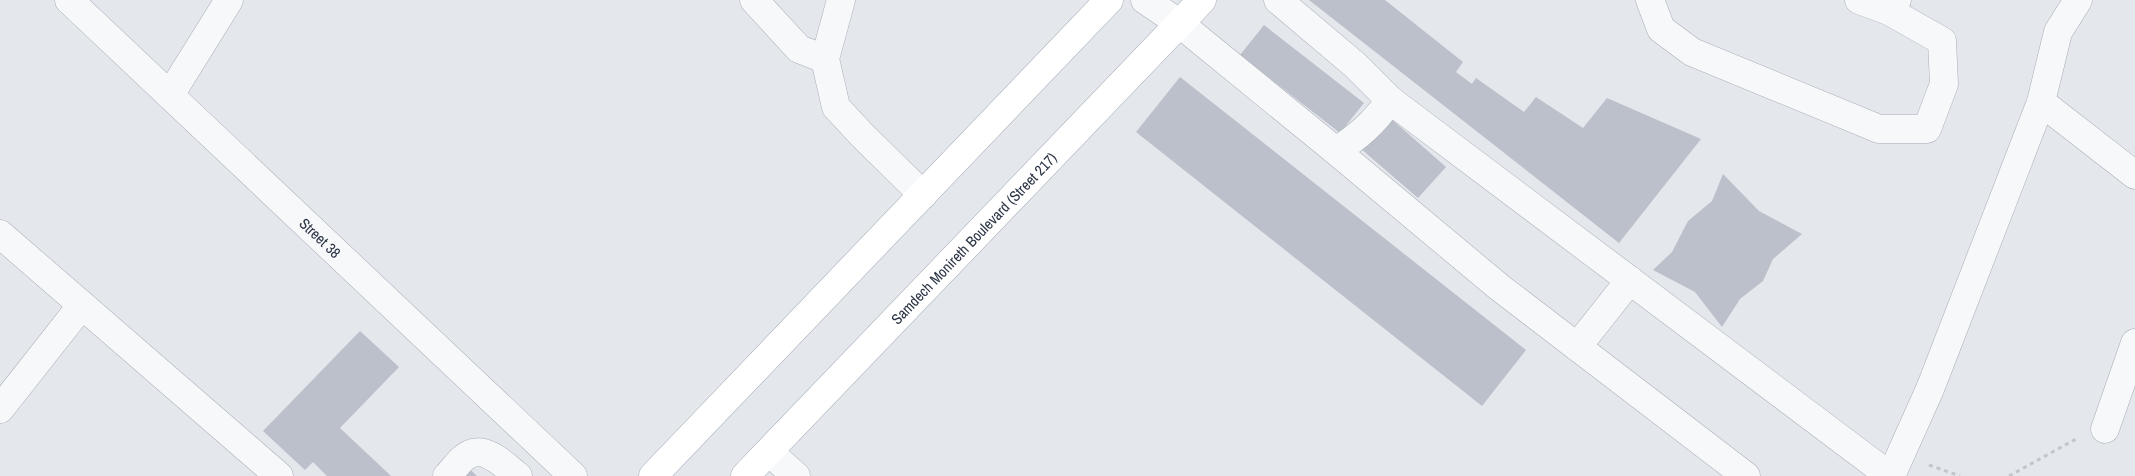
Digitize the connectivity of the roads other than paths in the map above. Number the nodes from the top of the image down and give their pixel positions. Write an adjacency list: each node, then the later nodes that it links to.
1 (69, 0): 15 (street, Street 38)
2 (229, 0): 15 (street)
3 (754, 0): 14 (street)
4 (841, 0): 14 (street)
5 (1109, 0): 20 (main road)
6 (1145, 0): 13 (street)
7 (1202, 0): 13 (main road, Samdech Monireth Boulevard (Street 217))
8 (1278, 0): 16 (street)
9 (1650, 0): 12 (street)
10 (1860, 0): 12 (street)
11 (2078, 0): 17 (street)
12 (1893, 5)
13 (1179, 23): 18 (street); 28 (main road, Samdech Monireth Boulevard (Street 217))
14 (825, 59): 20 (street)
15 (170, 95): 32 (street, Street 38)
16 (1390, 100): 18 (street); 22 (street)
17 (2042, 102): 19 (street); 37 (street)
18 (1336, 151): 25 (street)
19 (2135, 175)
20 (923, 195): 33 (main road)
21 (0, 234): 23 (street)
22 (1630, 280): 25 (street); 37 (street)
23 (82, 305): 26 (street); 29 (street)
24 (2135, 343): 27 (street)
25 (1577, 347): 36 (street)
26 (0, 409)
27 (2105, 429)
28 (769, 452): 34 (main road, Samdech Monireth Boulevard (Street 217)); 35 (street)
29 (279, 476)
30 (447, 476): 31 (street)
31 (518, 476)
32 (574, 476)
33 (652, 476)
34 (745, 476)
35 (796, 476)
36 (1746, 476)
37 (1890, 476)

